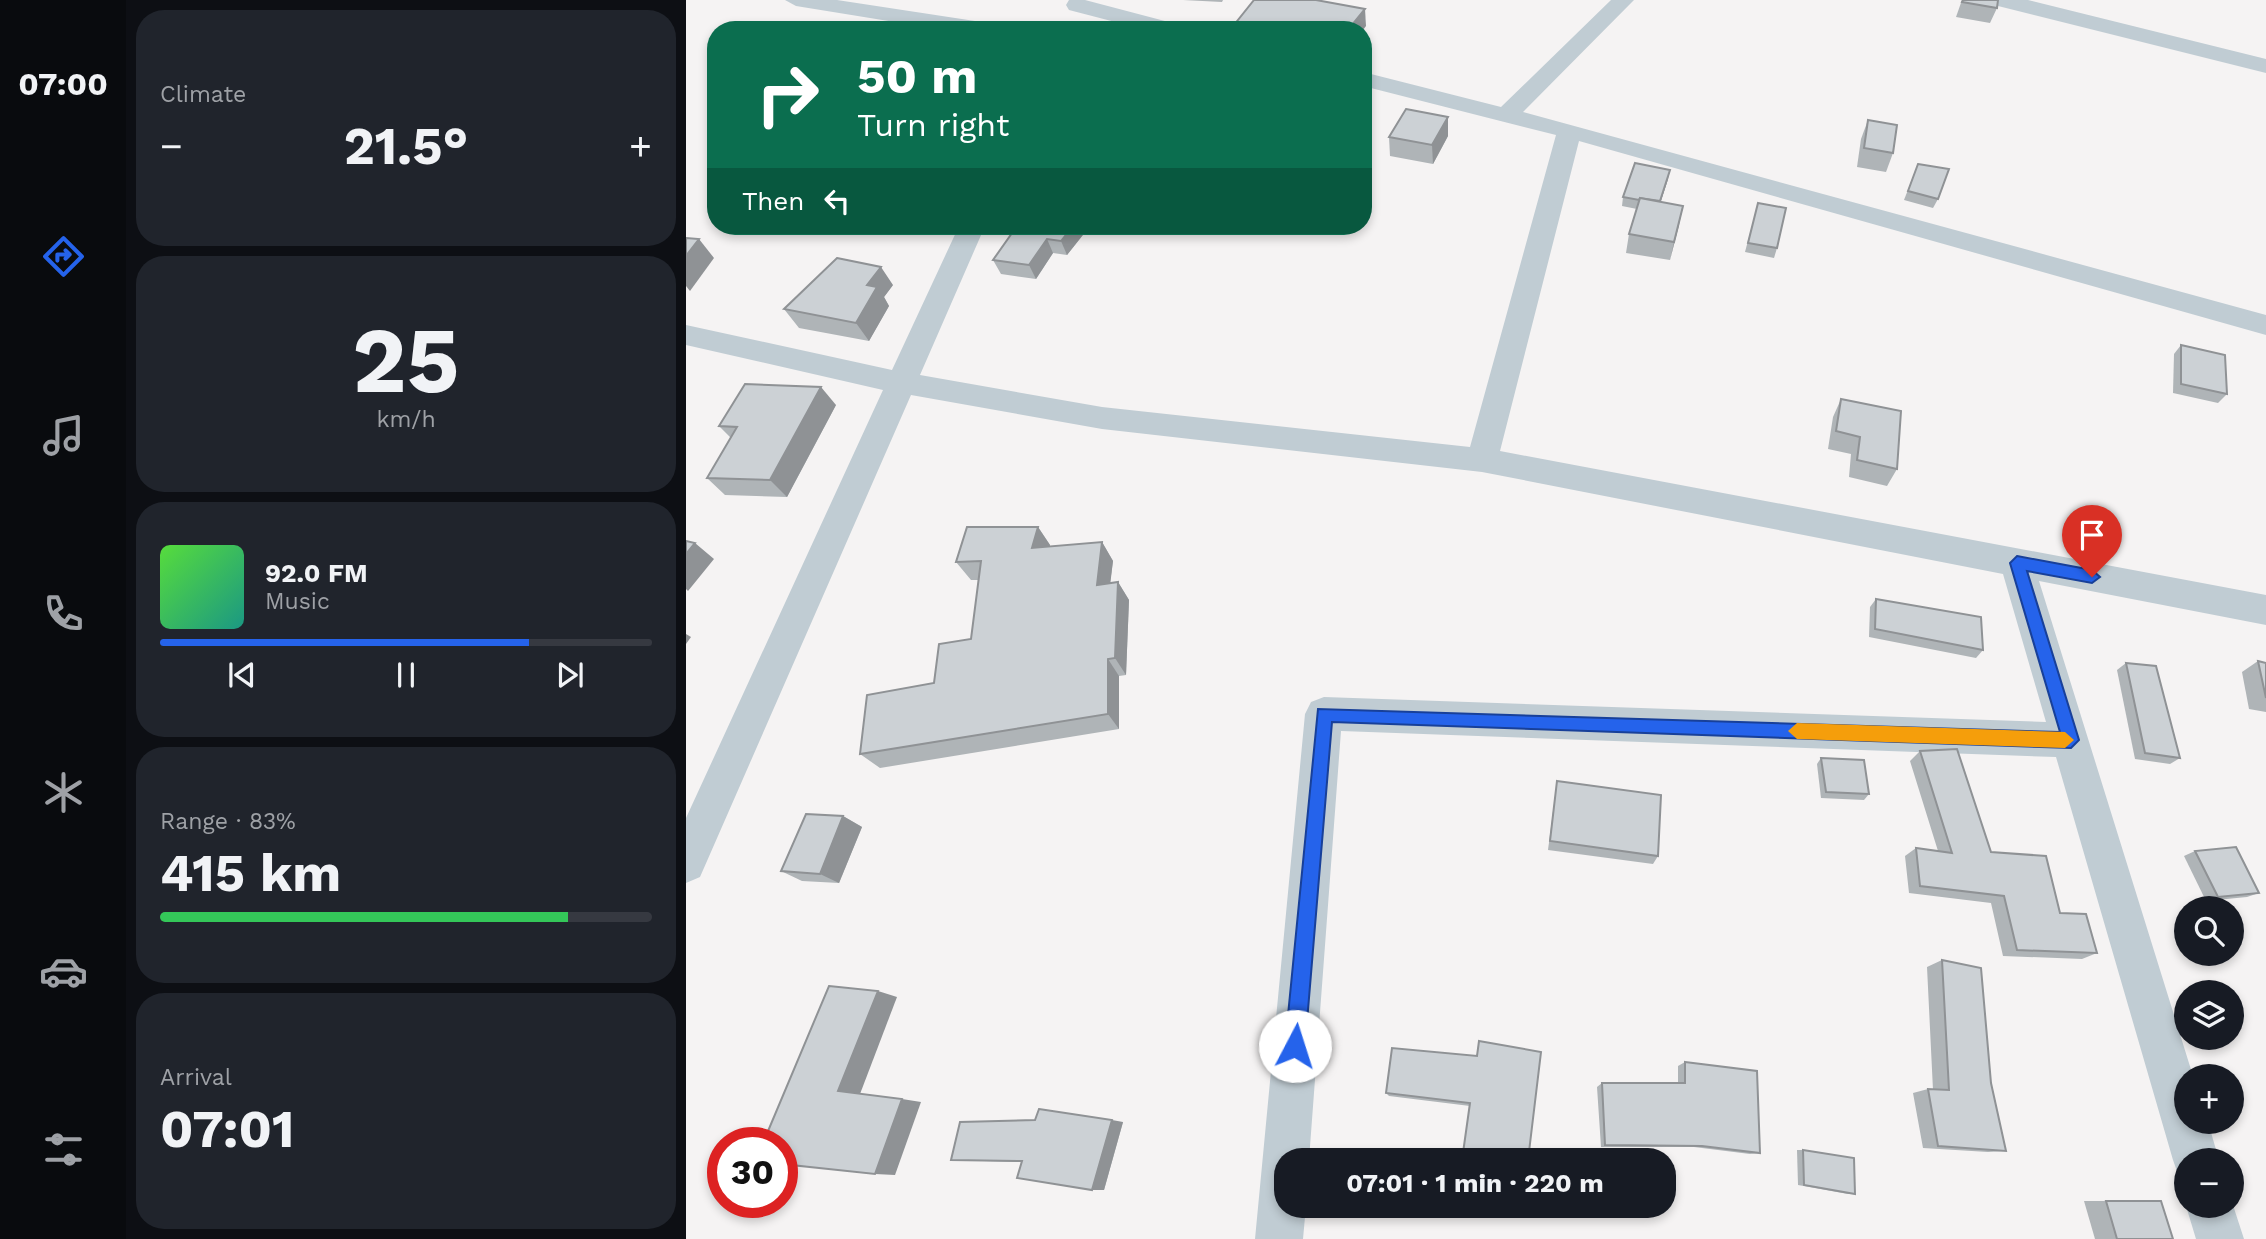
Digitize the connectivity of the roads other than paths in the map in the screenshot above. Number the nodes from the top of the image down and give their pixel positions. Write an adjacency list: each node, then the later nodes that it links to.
1 (796, 0): 5 (street)
2 (1623, 0): 9 (street)
3 (2002, 0): 7 (street)
4 (1074, 9): 6 (street)
5 (930, 21)
6 (1130, 21)
7 (2266, 66)
8 (1372, 81): 9 (street)
9 (1506, 115): 10 (street)
10 (1569, 131): 12 (street); 15 (street)
11 (968, 235): 14 (street)
12 (2266, 325)
13 (686, 335): 14 (street)
14 (902, 383): 15 (street); 19 (street)
15 (1482, 460): 16 (street)
16 (2017, 563): 17 (street); 18 (street)
17 (2266, 610)
18 (2071, 740): 20 (street); 22 (street)
19 (686, 863)
20 (2192, 1148)
21 (2214, 1218): 23 (street)
22 (1279, 1239)
23 (2220, 1239)

